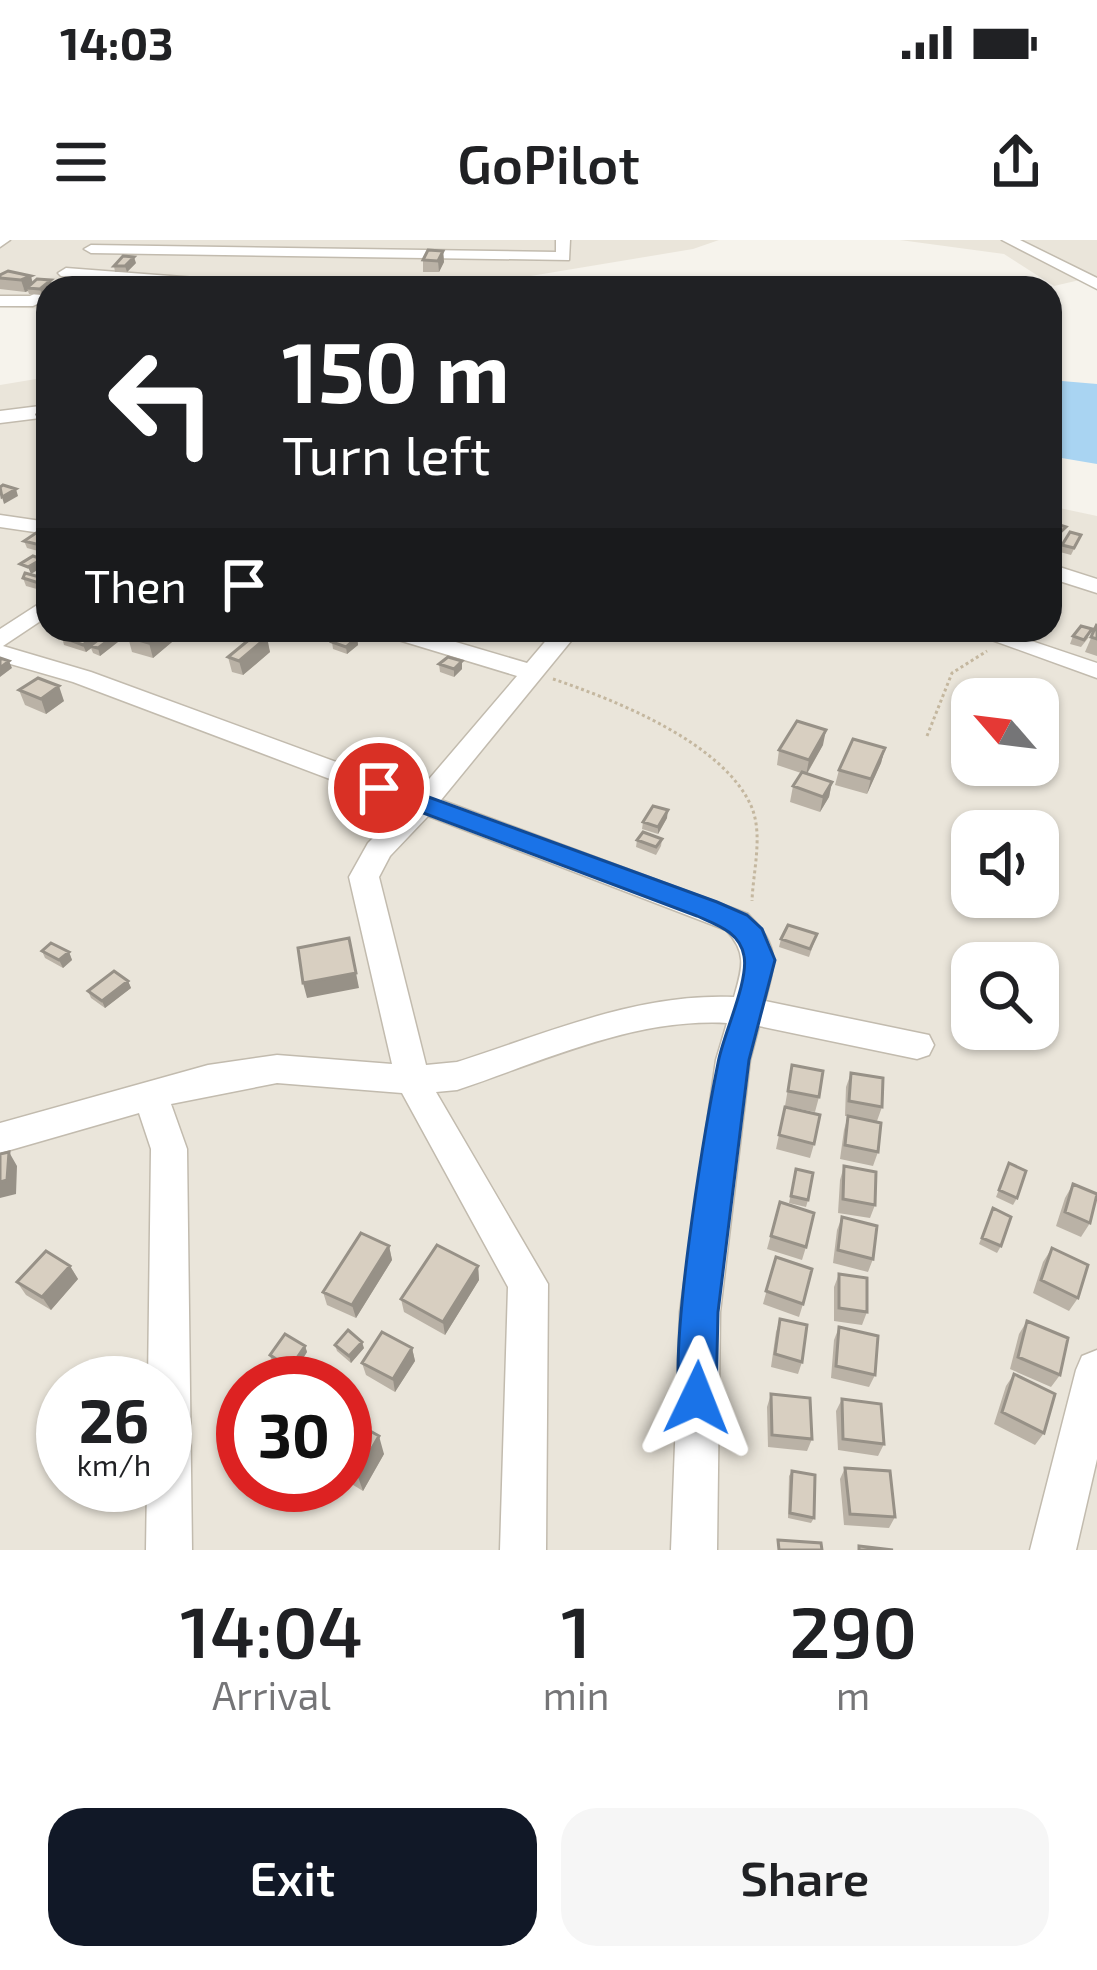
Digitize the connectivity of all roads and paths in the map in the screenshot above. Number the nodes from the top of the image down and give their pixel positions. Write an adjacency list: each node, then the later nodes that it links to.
1 (562, 240): 4 (street)
2 (1009, 240): 9 (street)
3 (95, 244): 4 (street); 5 (street)
4 (238, 254): 8 (street)
5 (66, 273): 6 (street); 7 (street)
6 (63, 276)
7 (102, 276)
8 (226, 276)
9 (1097, 284)
10 (36, 295): 11 (street)
11 (0, 301)
12 (36, 412): 13 (street)
13 (0, 417)
14 (1062, 575): 15 (street)
15 (1097, 586)
16 (36, 614): 17 (street)
17 (0, 640)
18 (429, 642): 24 (street)
19 (559, 642): 24 (street)
20 (1010, 642): 21 (street)
21 (1013, 643): 23 (street); 25 (path)
22 (0, 653): 26 (street)
23 (1097, 671)
24 (534, 674): 26 (street); 27 (path)
25 (927, 736)
26 (423, 804): 28 (street); 30 (street)
27 (752, 901)
28 (748, 1011): 29 (street); 30 (street); 36 (street)
29 (917, 1045)
30 (413, 1080): 31 (street); 35 (street)
31 (151, 1098): 32 (street); 34 (street)
32 (0, 1138)
33 (1097, 1370): 37 (street)
34 (169, 1550)
35 (524, 1550)
36 (694, 1550)
37 (1053, 1550)

